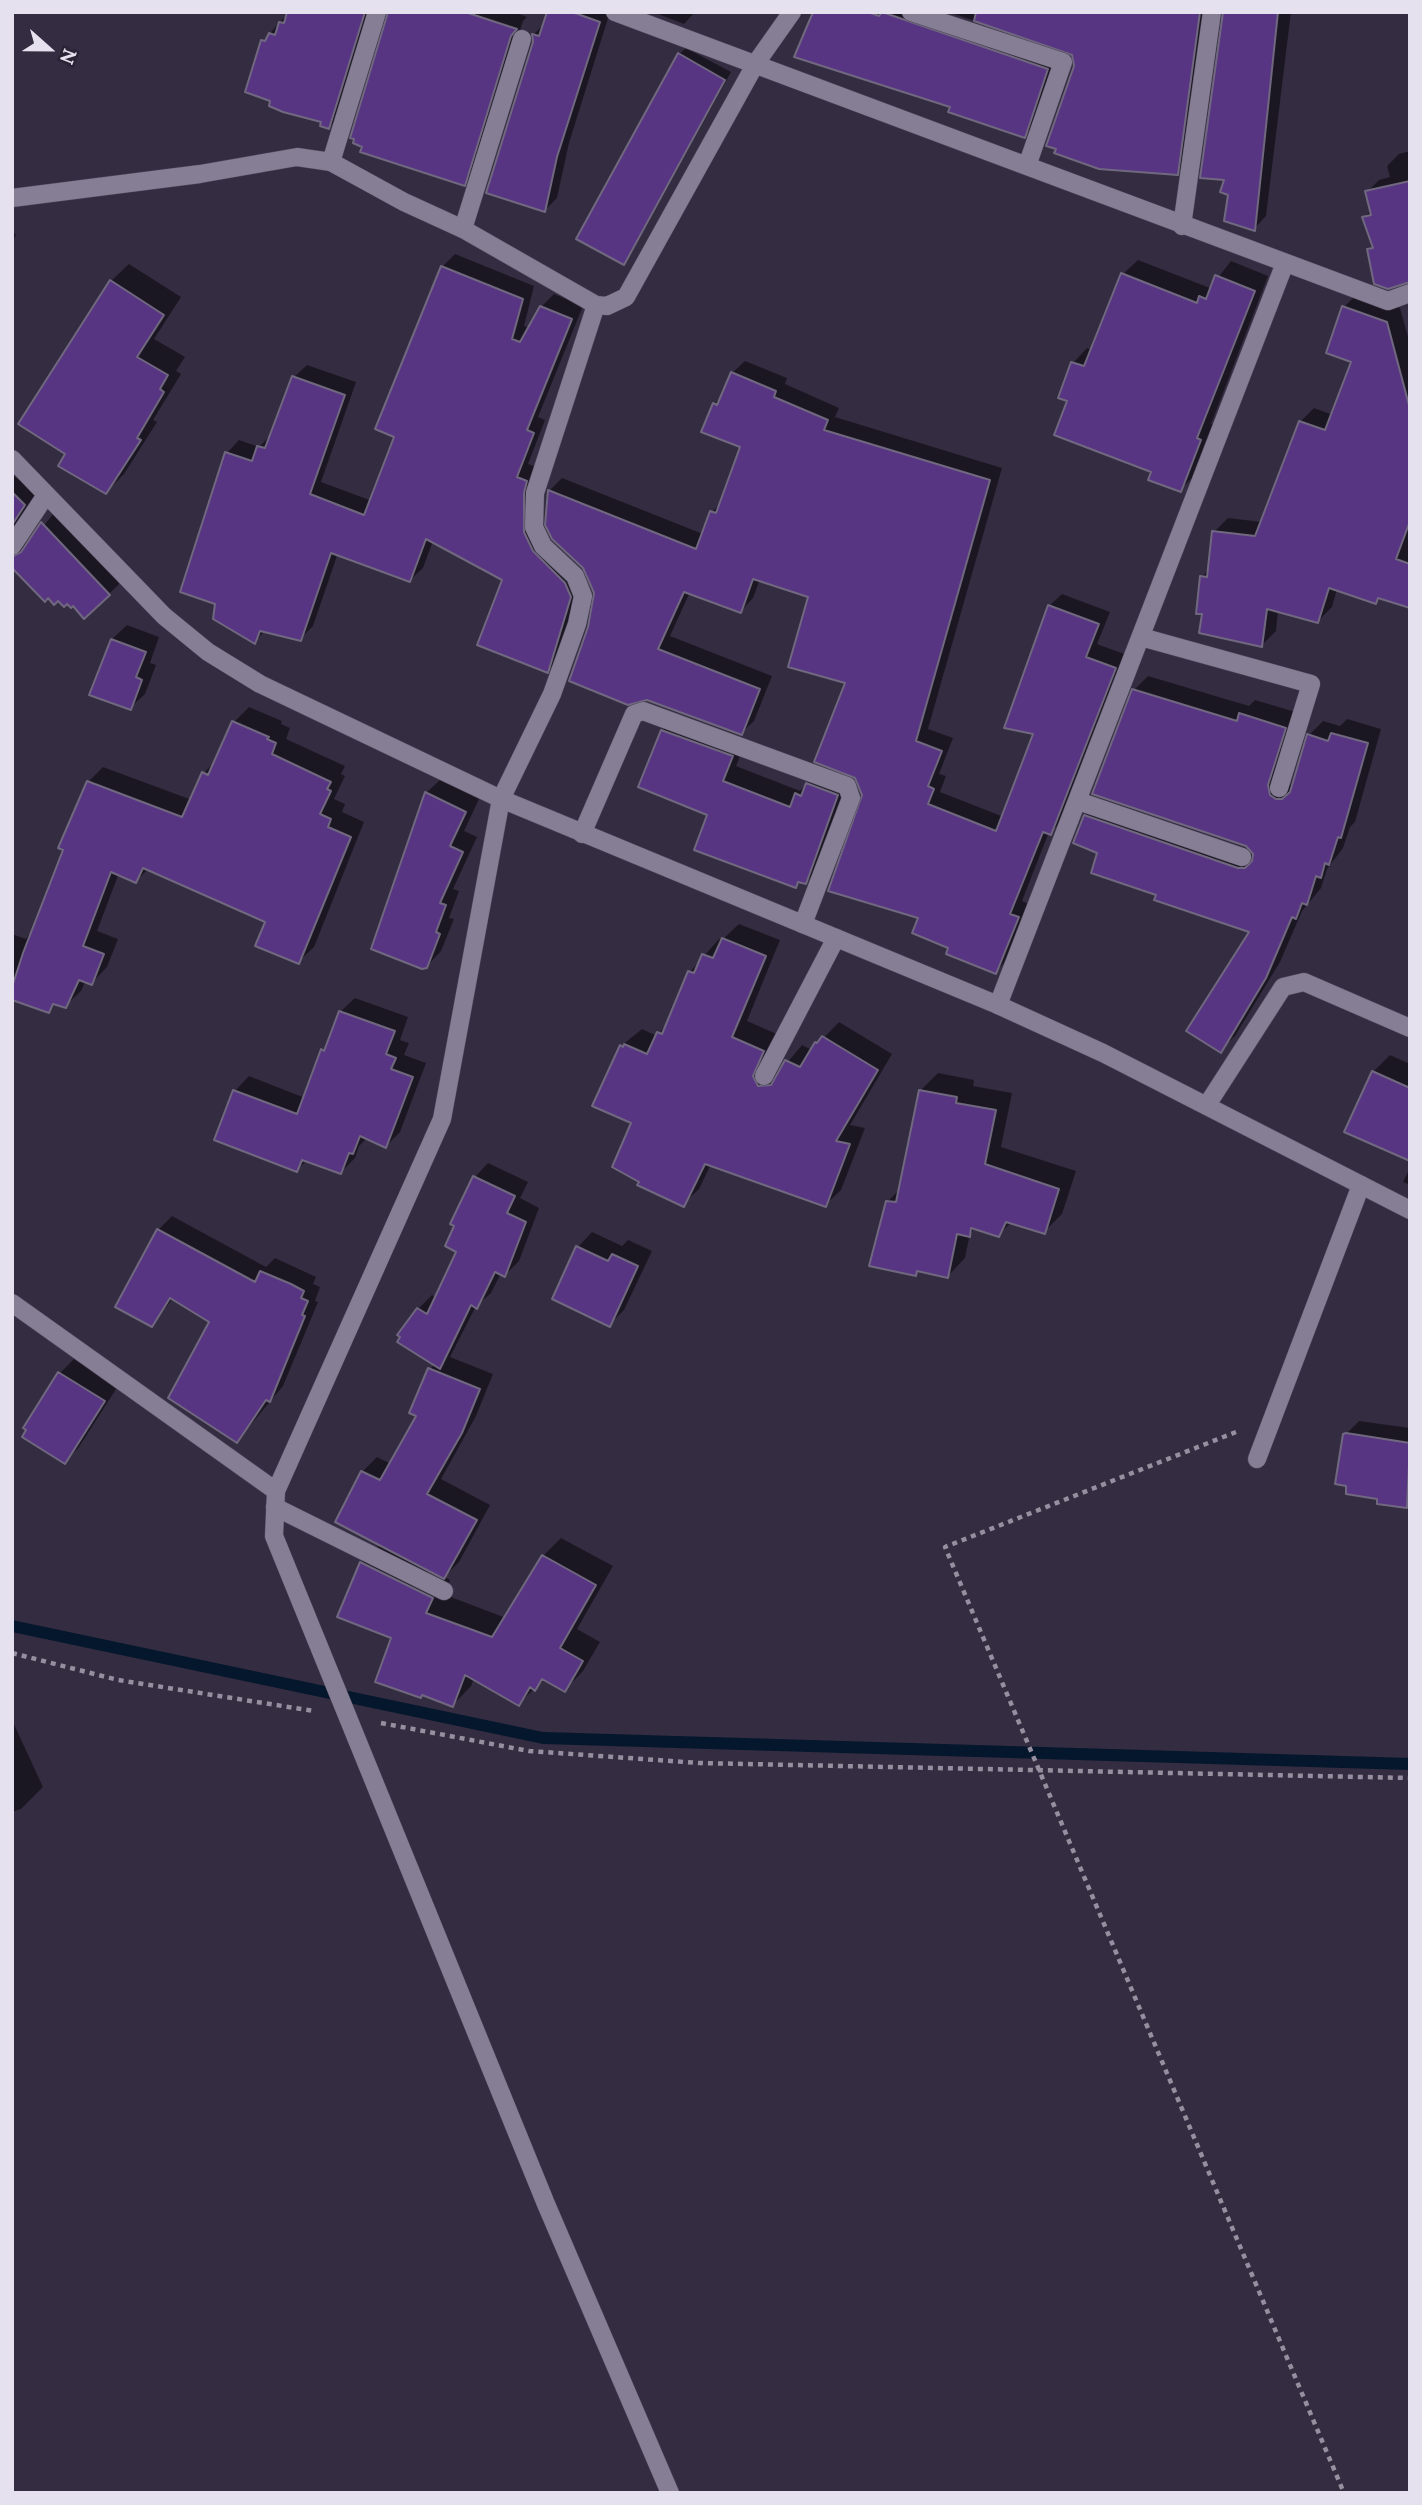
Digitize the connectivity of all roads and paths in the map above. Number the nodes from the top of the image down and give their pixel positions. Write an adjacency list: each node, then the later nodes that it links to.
1 (377, 12): 8 (street)
2 (615, 12): 7 (street)
3 (792, 12): 7 (street)
4 (911, 12): 9 (street)
5 (1212, 12): 11 (street)
6 (522, 39): 12 (street)
7 (756, 63): 9 (street); 15 (street)
8 (331, 162): 10 (street); 12 (street)
9 (1027, 166): 11 (street)
10 (12, 198)
11 (1182, 226): 13 (street)
12 (463, 229): 15 (street)
13 (1285, 263): 14 (street); 19 (street)
14 (1410, 293)
15 (596, 305): 21 (street)
16 (12, 459): 17 (street)
17 (46, 495): 18 (street); 21 (street)
18 (12, 546)
19 (1141, 637): 20 (street); 22 (street)
20 (1279, 788)
21 (500, 799): 23 (street); 36 (street)
22 (1078, 801): 24 (street); 27 (street)
23 (582, 834): 25 (street); 25 (street)
24 (1242, 858)
25 (803, 924): 26 (street)
26 (836, 938): 27 (street); 29 (street)
27 (998, 1005): 30 (street)
28 (1410, 1028): 30 (street)
29 (764, 1076)
30 (1207, 1105): 31 (street)
31 (1361, 1185): 32 (street); 34 (street)
32 (1410, 1210)
33 (12, 1303): 36 (street)
34 (1273, 1417): 35 (street); 40 (path)
35 (1257, 1459)
36 (275, 1499): 37 (street); 39 (street)
37 (444, 1591)
38 (12, 1653): 39 (path)
39 (349, 1717): 40 (path); 42 (street)
40 (1040, 1770): 41 (path); 43 (path)
41 (1410, 1778)
42 (670, 2493)
43 (1344, 2493)

